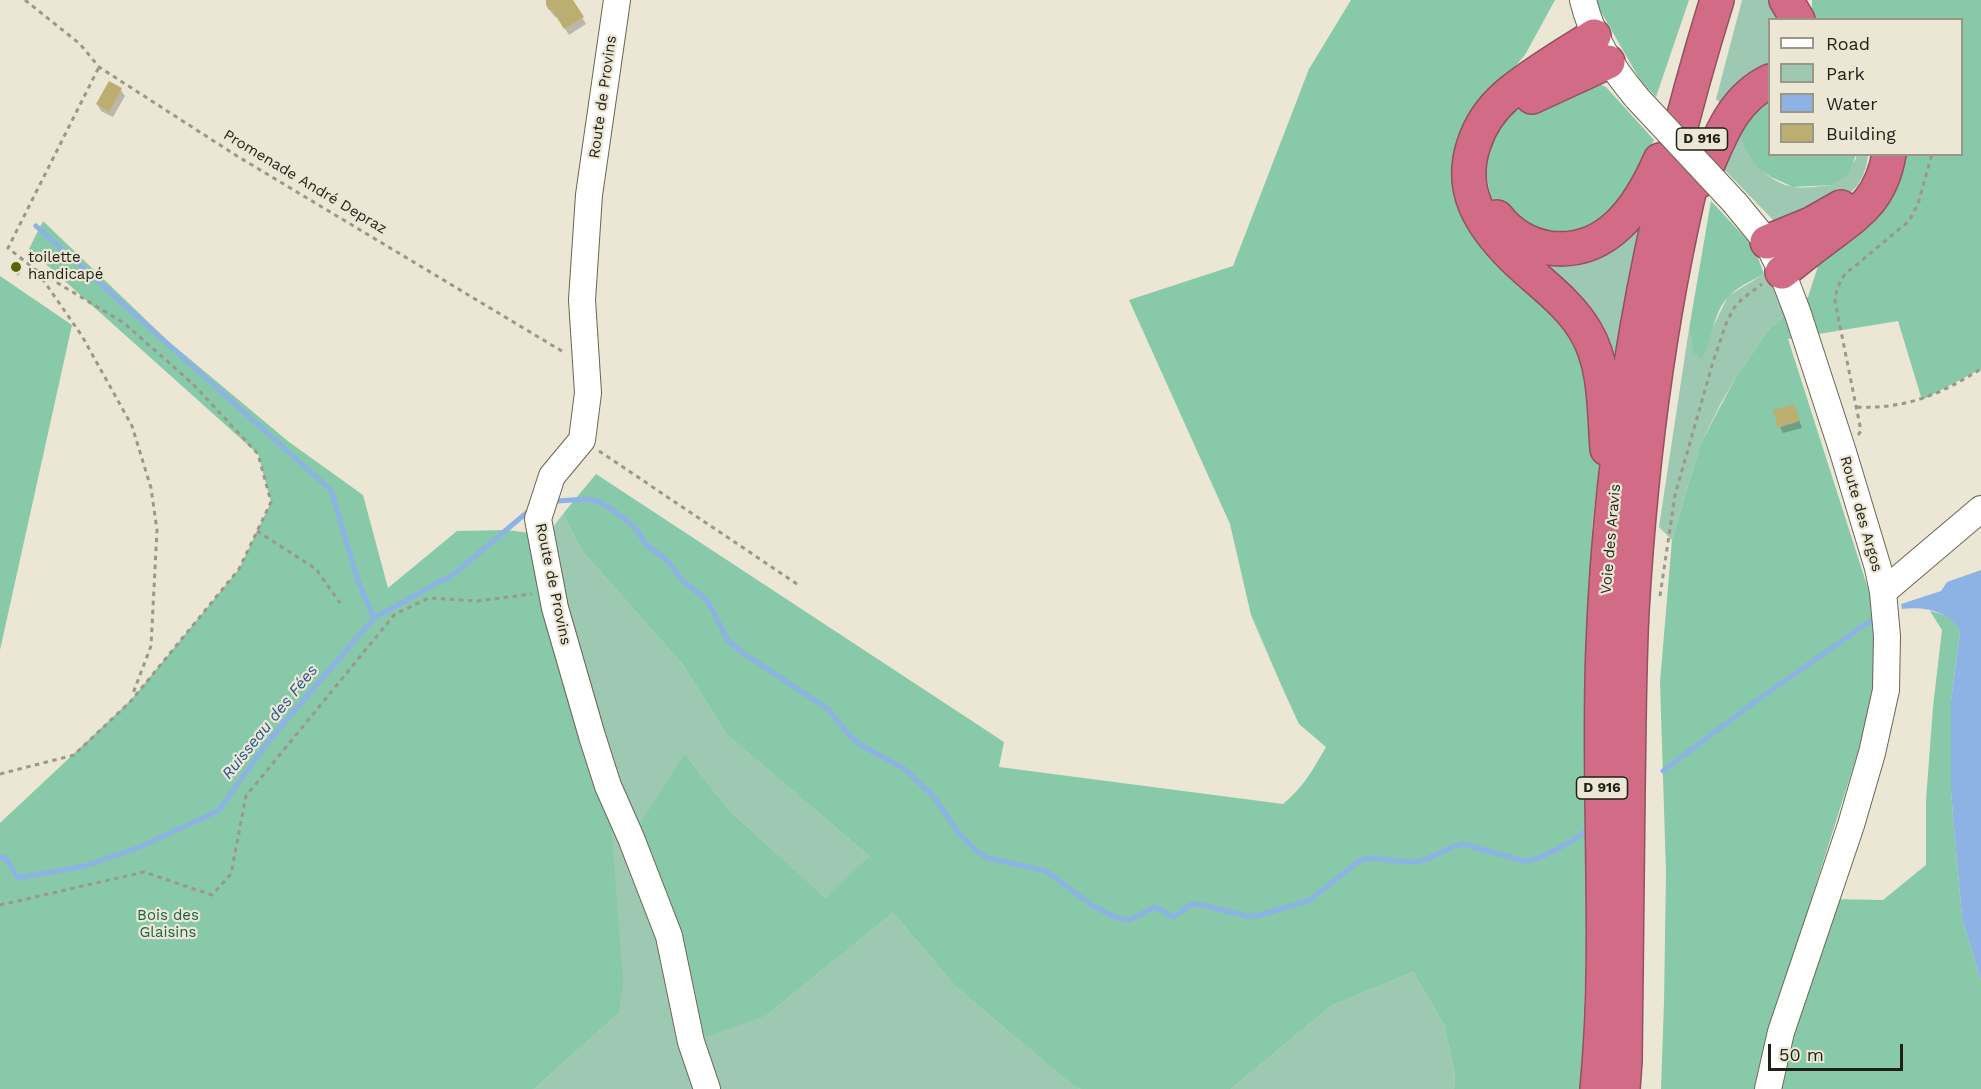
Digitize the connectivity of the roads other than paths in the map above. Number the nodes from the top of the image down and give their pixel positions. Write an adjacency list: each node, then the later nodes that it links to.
1 (617, 0): 18 (street, Route de Provins)
2 (1583, 0): 7 (street, Route des Argos)
3 (1717, 0): 9 (highway, Voie des Aravis / D 916)
4 (1736, 0): 12 (highway, Voie des Aravis / D 916)
5 (1786, 0): 6 (highway)
6 (1797, 18)
7 (1601, 49): 9 (highway); 13 (street, Route des Argos, bridge); 16 (highway)
8 (1768, 82): 12 (highway)
9 (1691, 87): 16 (highway, Voie des Aravis / D 916)
10 (1875, 156): 13 (highway)
11 (1888, 156): 14 (highway)
12 (1678, 242): 20 (highway, Voie des Aravis / D 916)
13 (1767, 242): 14 (street, Route des Argos)
14 (1782, 272): 17 (street, Route des Argos)
15 (1981, 509): 17 (street)
16 (1612, 513): 19 (highway, Voie des Aravis / D 916)
17 (1883, 592): 21 (street, Route des Argos)
18 (707, 1089)
19 (1598, 1089)
20 (1623, 1089)
21 (1768, 1089)

